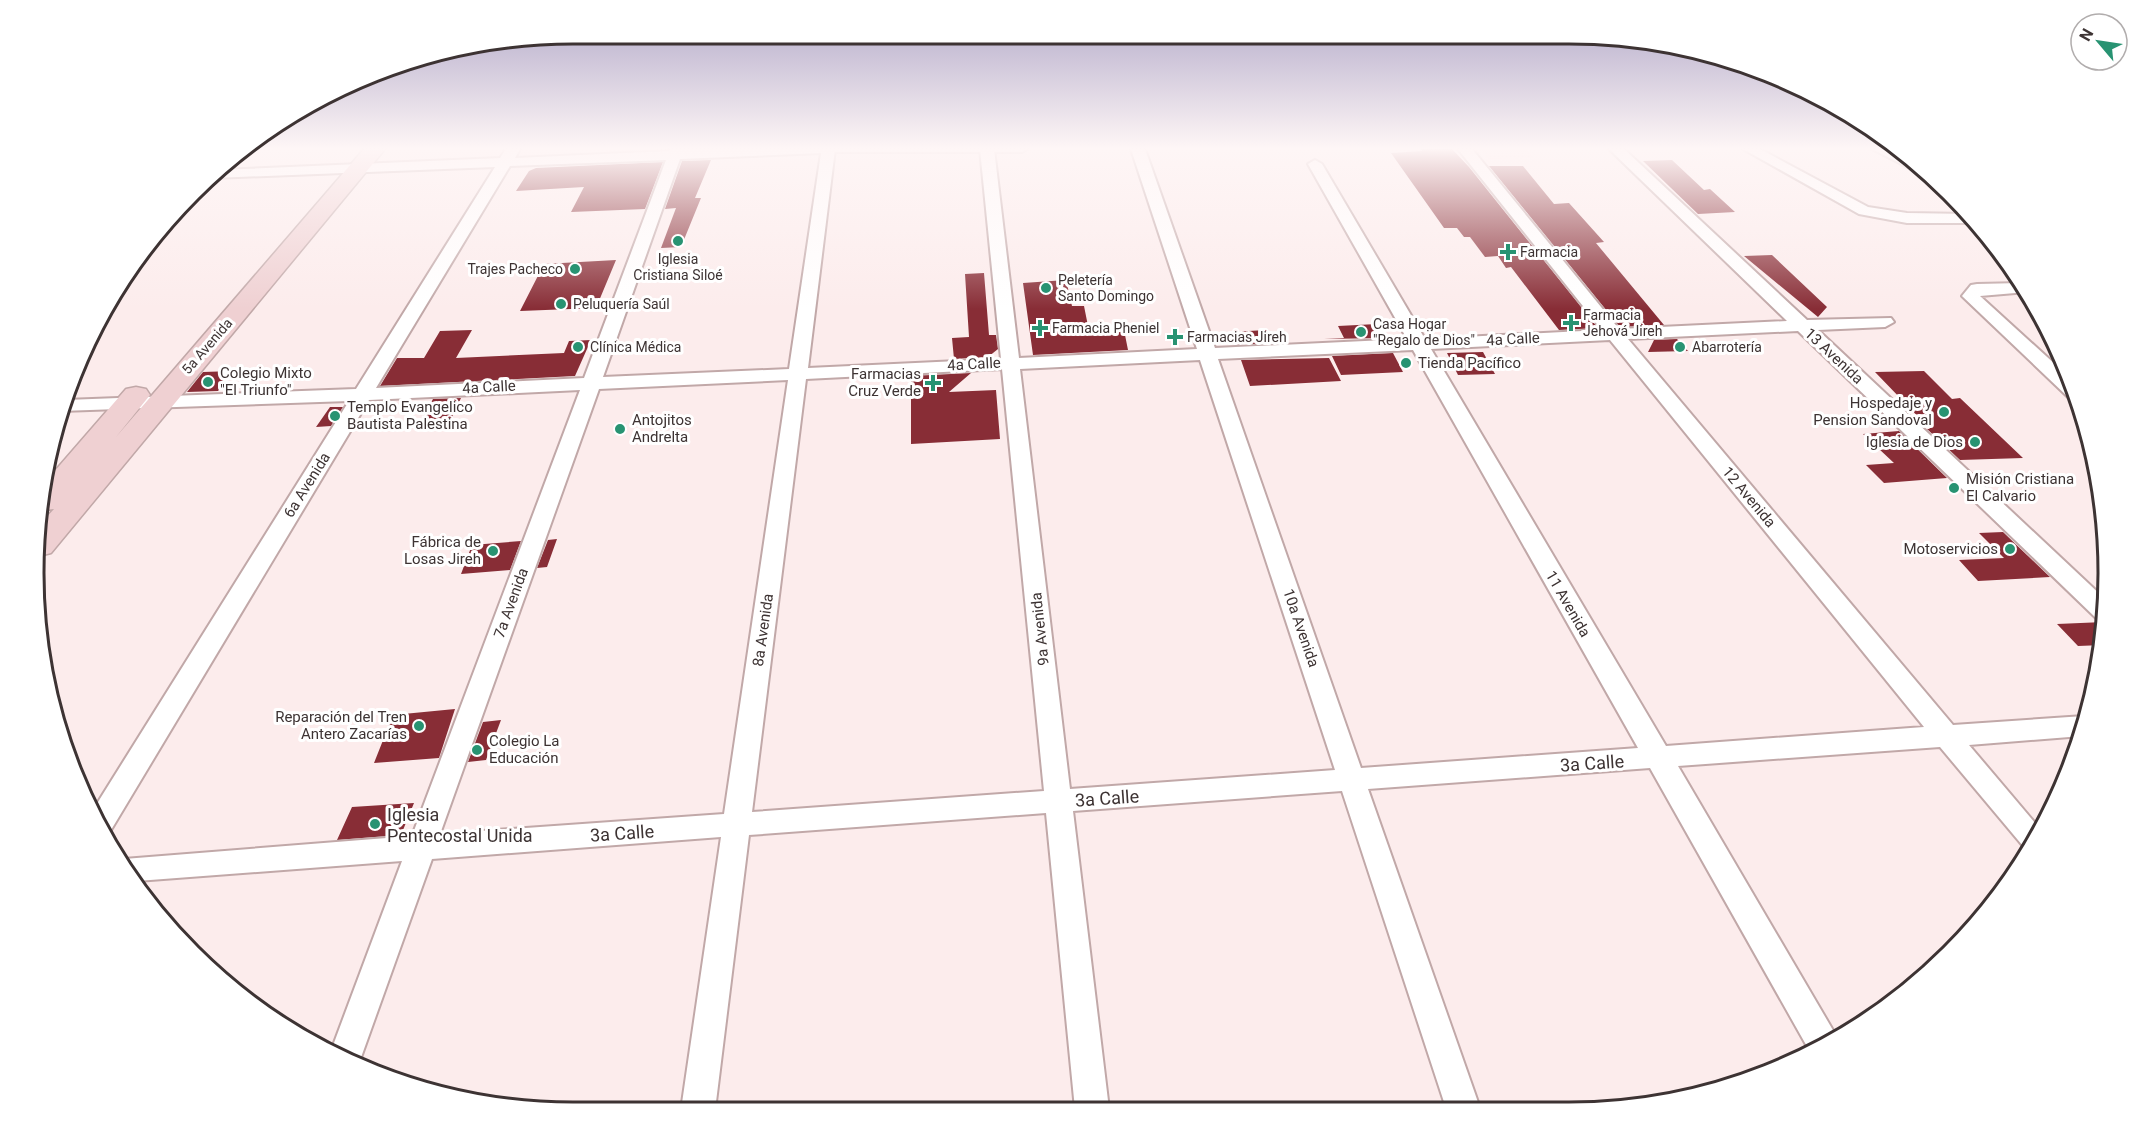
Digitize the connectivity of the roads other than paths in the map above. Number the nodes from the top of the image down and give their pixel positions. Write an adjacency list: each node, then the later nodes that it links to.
1 (303, 202): 24 (main road, 5a Avenida)
2 (322, 202): 25 (main road, 5a Avenida)
3 (480, 202): 23 (street, 6a Avenida)
4 (658, 202): 22 (street, 7a Avenida)
5 (821, 202): 20 (street, 8a Avenida)
6 (993, 202): 19 (street, 9a Avenida)
7 (1156, 202): 18 (street, 10a Avenida)
8 (1337, 202): 17 (street, 11 Avenida)
9 (1508, 202): 16 (street, 12 Avenida)
10 (1672, 202): 15 (street, 13 Avenida)
11 (1848, 202): 12 (street)
12 (1961, 219)
13 (2014, 288): 21 (street)
14 (1885, 322): 15 (street, 4a Calle)
15 (1802, 326): 16 (street, 4a Calle); 29 (street, 13 Avenida)
16 (1614, 334): 17 (street, 4a Calle); 31 (street, 12 Avenida)
17 (1417, 344): 18 (street, 4a Calle); 32 (street, 11 Avenida)
18 (1208, 354): 19 (street, 4a Calle); 33 (street, 10a Avenida)
19 (1010, 363): 20 (street, 4a Calle); 34 (street, 9a Avenida)
20 (798, 373): 22 (street, 4a Calle); 36 (street, 8a Avenida)
21 (2061, 381)
22 (592, 382): 23 (street, 4a Calle); 38 (street, 7a Avenida)
23 (364, 393): 25 (street, 4a Calle); 35 (street, 6a Avenida)
24 (129, 404): 25 (street, 4a Calle); 26 (street, 4a Calle); 27 (main road, 5a Avenida)
25 (158, 404): 28 (main road, 5a Avenida)
26 (71, 406)
27 (49, 496)
28 (45, 539)
29 (2096, 605)
30 (2074, 727): 31 (street, 3a Calle)
31 (1946, 736): 32 (street, 3a Calle); 37 (street, 12 Avenida)
32 (1657, 758): 33 (street, 3a Calle); 40 (street, 11 Avenida)
33 (1352, 780): 34 (street, 3a Calle); 44 (street, 10a Avenida)
34 (1059, 802): 36 (street, 3a Calle); 43 (street, 9a Avenida)
35 (103, 816)
36 (737, 825): 38 (street, 3a Calle); 42 (street, 8a Avenida)
37 (2028, 835)
38 (421, 848): 39 (street, 3a Calle); 41 (street, 7a Avenida)
39 (135, 869)
40 (1820, 1038)
41 (347, 1051)
42 (699, 1102)
43 (1091, 1102)
44 (1461, 1102)

